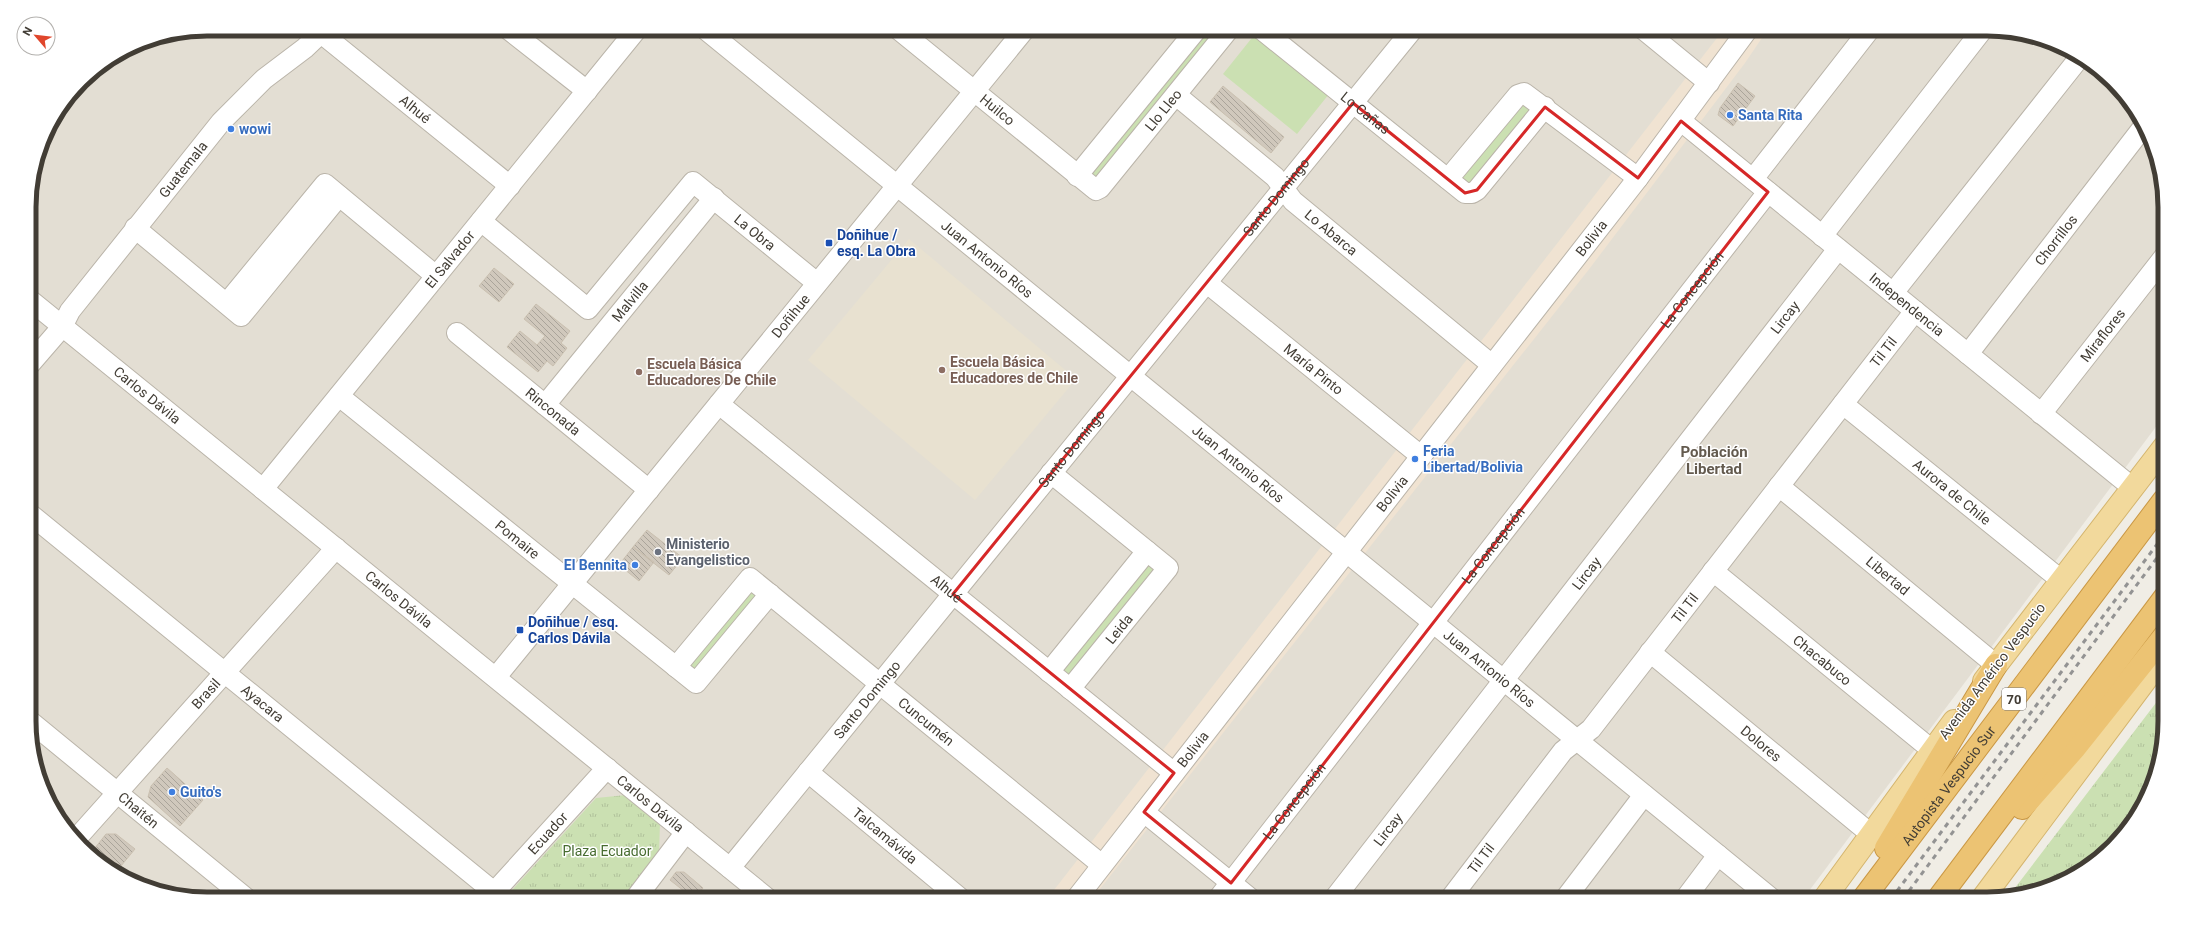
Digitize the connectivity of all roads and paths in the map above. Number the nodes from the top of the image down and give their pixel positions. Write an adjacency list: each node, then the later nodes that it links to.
1 (317, 36): 37 (street, Guatemala)
2 (329, 36): 30 (street, Alhué)
3 (517, 36): 18 (street)
4 (631, 36): 18 (street, El Salvador)
5 (714, 36): 31 (street, Juan Antonio Ríos)
6 (907, 36): 19 (street, Huilco)
7 (1019, 36): 19 (street, Doñihue)
8 (1191, 36): 25 (street, Llo Lleo)
9 (1223, 36): 20 (street, Llo Lleo)
10 (1270, 36): 21 (street, Lo Cañas)
11 (1407, 36): 21 (street, Santo Domingo)
12 (1652, 36): 17 (street)
13 (1743, 36): 17 (street, Bolivia)
14 (1865, 36): 28 (street)
15 (1978, 36): 38 (street)
16 (2076, 62): 44 (street)
17 (1710, 83): 23 (street, Bolivia)
18 (587, 91): 30 (street, El Salvador)
19 (974, 91): 25 (street, Huilco); 31 (street, Doñihue)
20 (1176, 95): 32 (street, Lo Abarca); 33 (street, Llo Lleo)
21 (1353, 103): 27 (street, Lo Cañas); 32 (street, Santo Domingo)
22 (1545, 107): 26 (street); 27 (street); 27 (street, Lo Cañas)
23 (1681, 121): 26 (street, Bolivia); 28 (street, Independencia)
24 (2140, 131): 49 (street, Chorrillos)
25 (1078, 176): 33 (street, Huilco)
26 (1638, 178): 51 (street, Bolivia)
27 (1448, 179)
28 (1753, 179): 34 (street, Independencia)
29 (694, 182): 35 (street, La Obra); 36 (street, Malvilla)
30 (510, 186): 36 (street, El Salvador)
31 (897, 186): 42 (street, Doñihue); 52 (street, Juan Antonio Ríos)
32 (1284, 188): 43 (street, Santo Domingo); 51 (street, Lo Abarca)
33 (1096, 190)
34 (1768, 192): 38 (street, Independencia); 76 (street, La Concepción)
35 (714, 198): 42 (street, La Obra); 56 (street, Malvilla)
36 (481, 221): 41 (street, El Salvador)
37 (135, 228): 41 (street); 47 (street, Guatemala)
38 (1822, 236): 39 (street, Independencia)
39 (1838, 249): 44 (street, Independencia); 85 (street, Lircay)
40 (2158, 265): 57 (street, Miraflores)
41 (436, 276): 53 (street, El Salvador)
42 (817, 283): 54 (street, Doñihue)
43 (1207, 283): 52 (street, Santo Domingo); 59 (street, María Pinto)
44 (1893, 293): 46 (street, Independencia)
45 (36, 305): 47 (street, Carlos Dávila)
46 (1915, 311): 49 (street, Independencia); 55 (street, Til Til)
47 (62, 327): 50 (street, Guatemala); 63 (street, Carlos Dávila)
48 (456, 333): 56 (street, Rinconada)
49 (1968, 354): 57 (street, Independencia)
50 (36, 357)
51 (1492, 365): 59 (street, Bolivia)
52 (1131, 376): 60 (street, Santo Domingo); 69 (street, Juan Antonio Ríos)
53 (339, 396): 63 (street, El Salvador); 72 (street, Pomaire)
54 (719, 404): 64 (street, Doñihue); 74 (street, Alhué)
55 (1843, 404): 61 (street, Til Til); 71 (street, Aurora de Chile)
56 (545, 405): 64 (street, Rinconada)
57 (2041, 414): 62 (street, Independencia)
58 (2158, 455): 62 (main road, Avenida Américo Vespucio)
59 (1421, 456): 69 (street, Bolivia)
60 (1051, 474): 68 (street); 74 (street, Santo Domingo)
61 (1779, 486): 70 (street, Til Til); 80 (street, Libertad)
62 (2133, 488): 71 (main road, Avenida Américo Vespucio)
63 (263, 489): 67 (street, Carlos Dávila)
64 (649, 490): 72 (street, Doñihue)
65 (2158, 508): 120 (highway, Autopista Vespucio Sur / 70)
66 (36, 519): 83 (street, Ayacara)
67 (336, 548): 83 (street, Brasil); 84 (street, Carlos Dávila)
68 (1147, 551): 82 (street, Leida); 87 (street, Leida)
69 (1346, 552): 76 (street, Juan Antonio Ríos); 93 (street, Bolivia)
70 (1714, 571): 78 (street, Til Til); 90 (street, Chacabuco)
71 (2061, 580): 80 (main road, Avenida Américo Vespucio)
72 (571, 584): 81 (street, Pomaire); 84 (street, Doñihue)
73 (770, 594): 81 (street, Cuncumén); 81 (street, Pomaire); 86 (street, Cuncumén)
74 (954, 594): 82 (street, Alhué); 86 (street, Santo Domingo)
75 (2158, 606): 121 (highway)
76 (1433, 623): 85 (street, Juan Antonio Ríos); 103 (street, La Concepción)
77 (2158, 644): 122 (highway)
78 (1650, 652): 89 (street, Til Til); 99 (street, Dolores)
79 (2158, 663): 123 (main road)
80 (1996, 666): 90 (main road, Avenida Américo Vespucio); 119 (highway)
81 (676, 667)
82 (1049, 672): 87 (street, Alhué)
83 (225, 673): 94 (street, Brasil); 105 (street, Ayacara)
84 (496, 677): 91 (street, Carlos Dávila)
85 (1504, 680): 89 (street, Juan Antonio Ríos); 113 (street, Lircay)
86 (880, 684): 92 (street, Santo Domingo); 101 (street, Cuncumén)
87 (1070, 689): 93 (street, Alhué)
88 (36, 727): 94 (street, Chaitén)
89 (1577, 740): 95 (street, Juan Antonio Ríos); 114 (street, Til Til)
90 (1932, 750): 99 (main road, Avenida Américo Vespucio)
91 (607, 768): 97 (street, Carlos Dávila); 106 (street, Ecuador)
92 (808, 772): 102 (street, Santo Domingo); 109 (street, Talcamávida)
93 (1174, 773): 96 (street, Bolivia)
94 (117, 793): 98 (street, Brasil); 104 (street, Chaitén)
95 (1644, 794): 100 (street, Juan Antonio Ríos); 115 (street)
96 (1144, 812): 101 (street, Bolivia); 103 (street)
97 (686, 832): 102 (street, Carlos Dávila); 107 (street)
98 (79, 835)
99 (1872, 835): 118 (main road, Avenida Américo Vespucio)
100 (1718, 855): 116 (street); 117 (street, Juan Antonio Ríos)
101 (1102, 865): 110 (street, Bolivia)
102 (730, 868): 108 (street, Carlos Dávila)
103 (1231, 883): 111 (street, La Concepción); 112 (street)
104 (238, 892)
105 (486, 892)
106 (495, 892)
107 (640, 892)
108 (759, 892)
109 (953, 892)
110 (1081, 892)
111 (1224, 892)
112 (1242, 892)
113 (1339, 892)
114 (1455, 892)
115 (1570, 892)
116 (1690, 892)
117 (1763, 892)
118 (1829, 892)
119 (1859, 892)
120 (1868, 892)
121 (1944, 892)
122 (1946, 892)
123 (1987, 892)

